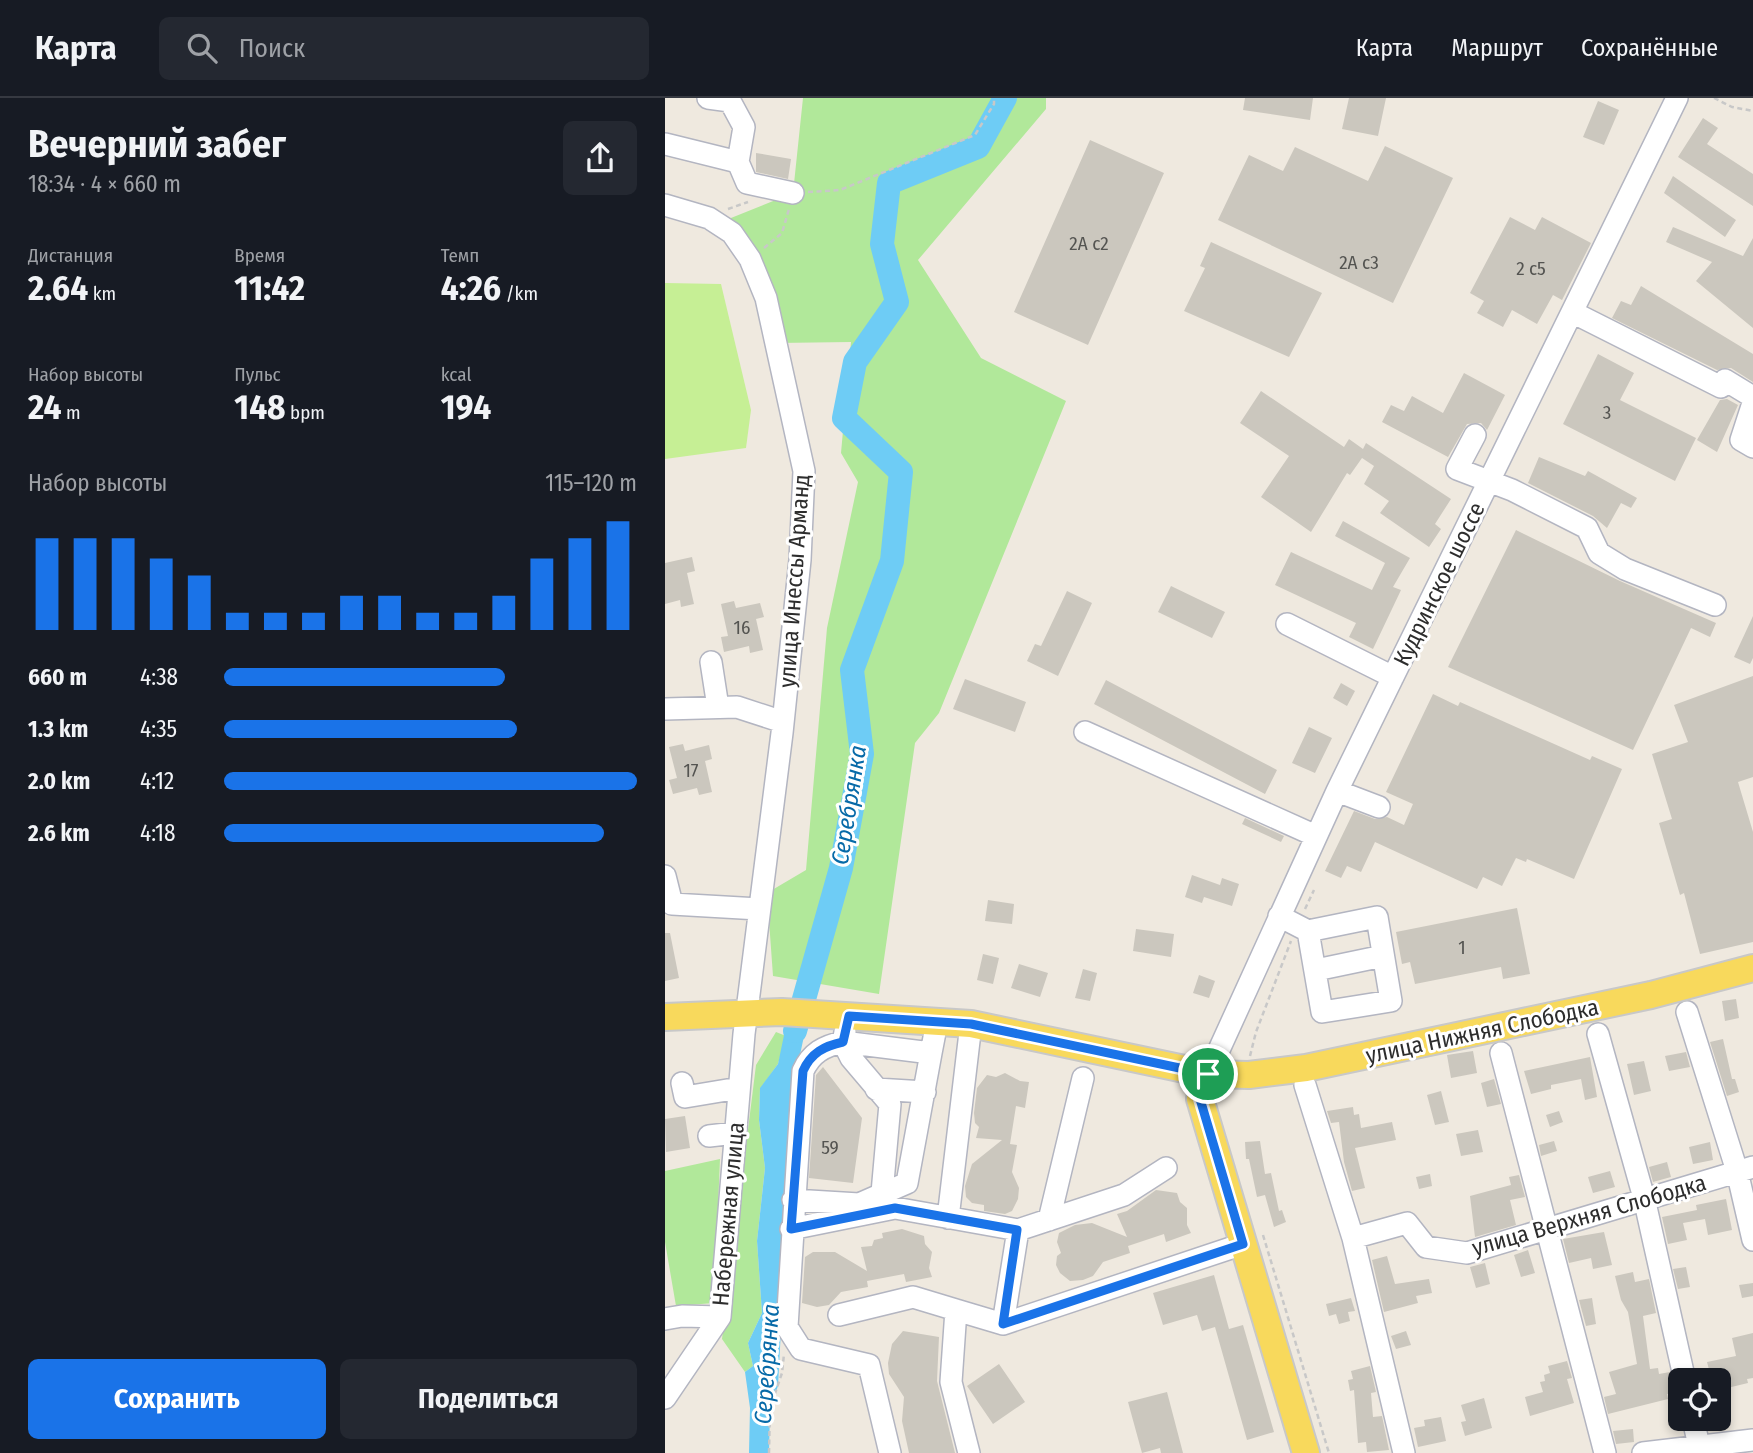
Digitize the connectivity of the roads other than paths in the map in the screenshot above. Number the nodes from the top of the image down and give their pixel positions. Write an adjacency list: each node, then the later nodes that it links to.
1 (708, 98): 4 (street)
2 (1677, 98): 7 (street, Кудринское шоссе)
3 (665, 144): 4 (street)
4 (738, 162): 5 (street)
5 (793, 193)
6 (665, 205): 19 (street, улица Инессы Арманд)
7 (1572, 312): 8 (street); 12 (street, Кудринское шоссе)
8 (1753, 397)
9 (1753, 403): 11 (street)
10 (1475, 435): 12 (street)
11 (1753, 447)
12 (1490, 481): 13 (street); 16 (street, Кудринское шоссе)
13 (1715, 605)
14 (1287, 624): 16 (street)
15 (711, 662): 17 (street)
16 (1393, 677): 21 (street, Кудринское шоссе)
17 (718, 707): 18 (street); 19 (street)
18 (665, 709)
19 (783, 722): 25 (street, улица Инессы Арманд)
20 (1085, 732): 23 (street)
21 (1337, 791): 22 (street); 23 (street, Кудринское шоссе)
22 (1379, 807)
23 (1316, 836): 26 (street, Кудринское шоссе)
24 (665, 876): 25 (street)
25 (759, 909): 31 (street, улица Инессы Арманд)
26 (1295, 924): 27 (street); 29 (street); 39 (street, Кудринское шоссе)
27 (1383, 956): 29 (street); 29 (street)
28 (1753, 968): 39 (main road, улица Нижняя Слободка)
29 (1316, 970)
30 (1687, 1012): 49 (street)
31 (746, 1013): 32 (main road, улица Нижняя Слободка); 35 (main road, улица Нижняя Слободка); 43 (street, Набережная улица)
32 (665, 1017)
33 (937, 1022): 34 (main road, улица Нижняя Слободка); 35 (main road, улица Нижняя Слободка); 37 (street)
34 (971, 1024): 39 (main road, улица Нижняя Слободка); 53 (street)
35 (846, 1029): 37 (street); 44 (street); 52 (street)
36 (1598, 1034): 51 (street)
37 (932, 1053): 45 (street)
38 (1501, 1053): 57 (street)
39 (1208, 1074): 58 (main road)
40 (1083, 1078): 54 (street)
41 (682, 1083): 43 (street)
42 (1305, 1085): 59 (street)
43 (739, 1088): 46 (street, Набережная улица)
44 (876, 1089): 45 (street); 50 (street)
45 (925, 1092): 50 (street)
46 (735, 1133): 47 (street); 63 (street, Набережная улица)
47 (709, 1136)
48 (1166, 1168): 54 (street)
49 (1745, 1169): 51 (street, улица Верхняя Слободка); 60 (street)
50 (882, 1193): 52 (street)
51 (1644, 1198): 57 (street, улица Верхняя Слободка); 66 (street)
52 (793, 1200): 55 (street)
53 (947, 1217): 55 (street); 56 (street)
54 (1049, 1220): 56 (street)
55 (791, 1229): 71 (street)
56 (1017, 1230): 65 (street)
57 (1545, 1230): 59 (street, улица Верхняя Слободка); 75 (street)
58 (1252, 1238): 65 (street); 73 (main road)
59 (1353, 1238): 74 (street)
60 (1753, 1240)
61 (956, 1310): 62 (street); 65 (street); 72 (street)
62 (839, 1315)
63 (720, 1317): 64 (street); 67 (street, Набережная улица)
64 (665, 1319)
65 (1003, 1324)
66 (1682, 1368)
67 (665, 1398)
68 (1696, 1431): 70 (street)
69 (1753, 1440): 70 (street)
70 (1699, 1446): 76 (street)
71 (890, 1453)
72 (968, 1453)
73 (1306, 1453)
74 (1404, 1453)
75 (1605, 1453)
76 (1643, 1453)

